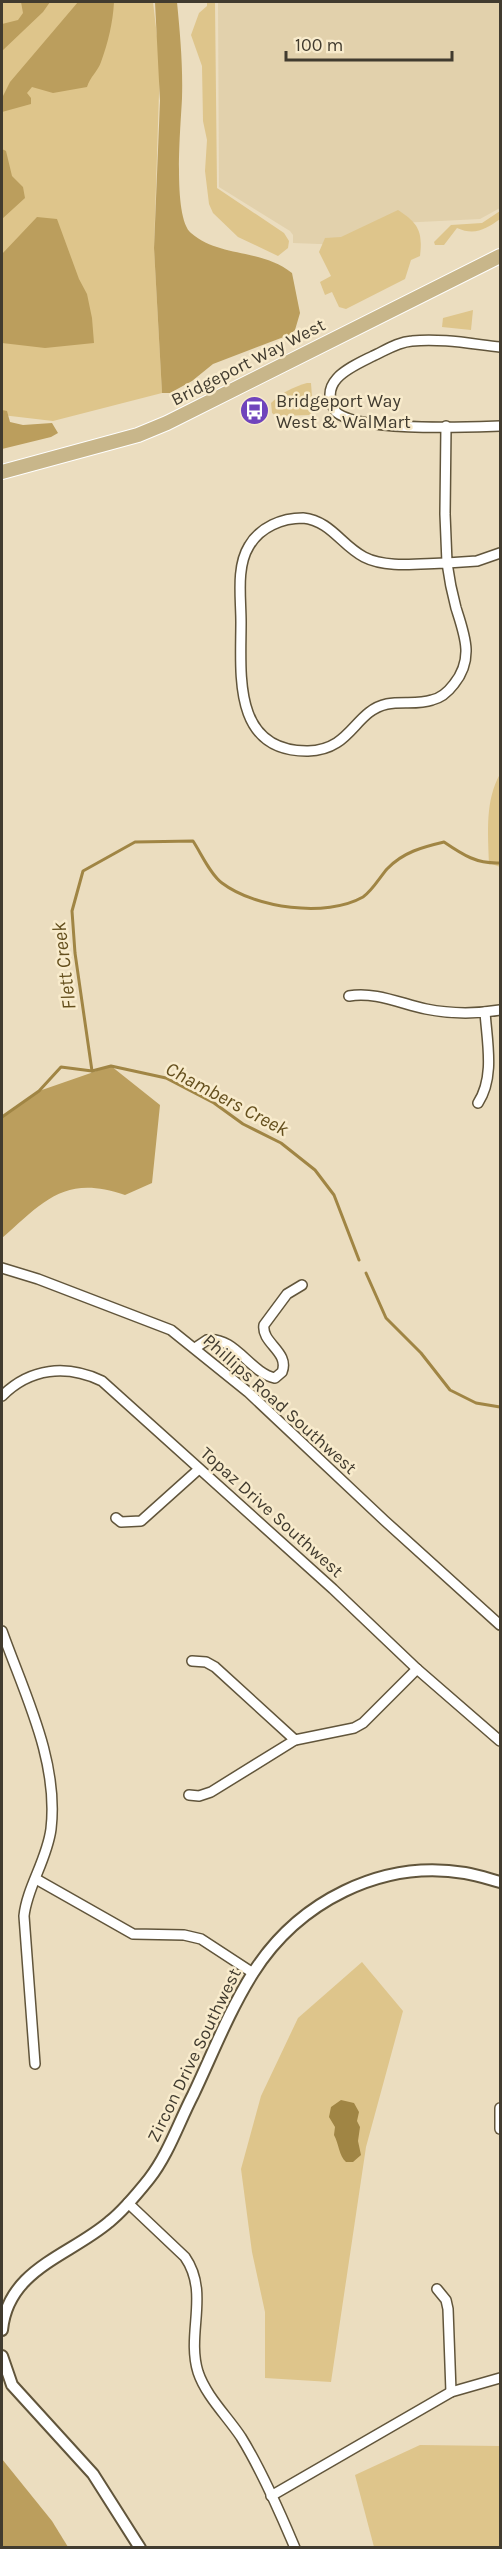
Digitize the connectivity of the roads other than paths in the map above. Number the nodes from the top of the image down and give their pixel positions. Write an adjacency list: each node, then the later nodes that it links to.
1 (501, 256): 5 (main road, Bridgeport Way West)
2 (501, 347): 3 (street)
3 (446, 426): 4 (street); 7 (street)
4 (501, 426)
5 (2, 472)
6 (501, 553): 7 (street)
7 (447, 563): 7 (street)
8 (349, 996): 10 (street)
9 (501, 1010): 10 (street)
10 (485, 1012): 11 (street)
11 (478, 1103)
12 (2, 1268): 14 (street, Phillips Road Southwest)
13 (302, 1285): 14 (street)
14 (195, 1348): 18 (street, Phillips Road Southwest)
15 (2, 1396): 16 (street, Topaz Drive Southwest)
16 (199, 1468): 17 (street); 21 (street, Topaz Drive Southwest)
17 (116, 1518)
18 (501, 1625)
19 (2, 1631): 25 (street)
20 (192, 1662): 22 (street)
21 (417, 1669): 22 (street); 23 (street, Topaz Drive Southwest)
22 (296, 1740): 24 (street)
23 (501, 1741)
24 (189, 1795)
25 (36, 1879): 27 (street); 28 (street)
26 (501, 1882): 27 (street, Zircon Drive Southwest)
27 (253, 1973): 31 (street, Zircon Drive Southwest)
28 (35, 2064)
29 (501, 2108): 30 (street)
30 (501, 2129)
31 (128, 2203): 33 (street, Zircon Drive Southwest); 37 (street)
32 (437, 2289): 36 (street)
33 (2, 2330)
34 (2, 2356): 38 (street)
35 (501, 2378): 36 (street)
36 (451, 2392): 37 (street)
37 (271, 2496): 39 (street)
38 (140, 2547)
39 (295, 2547)

